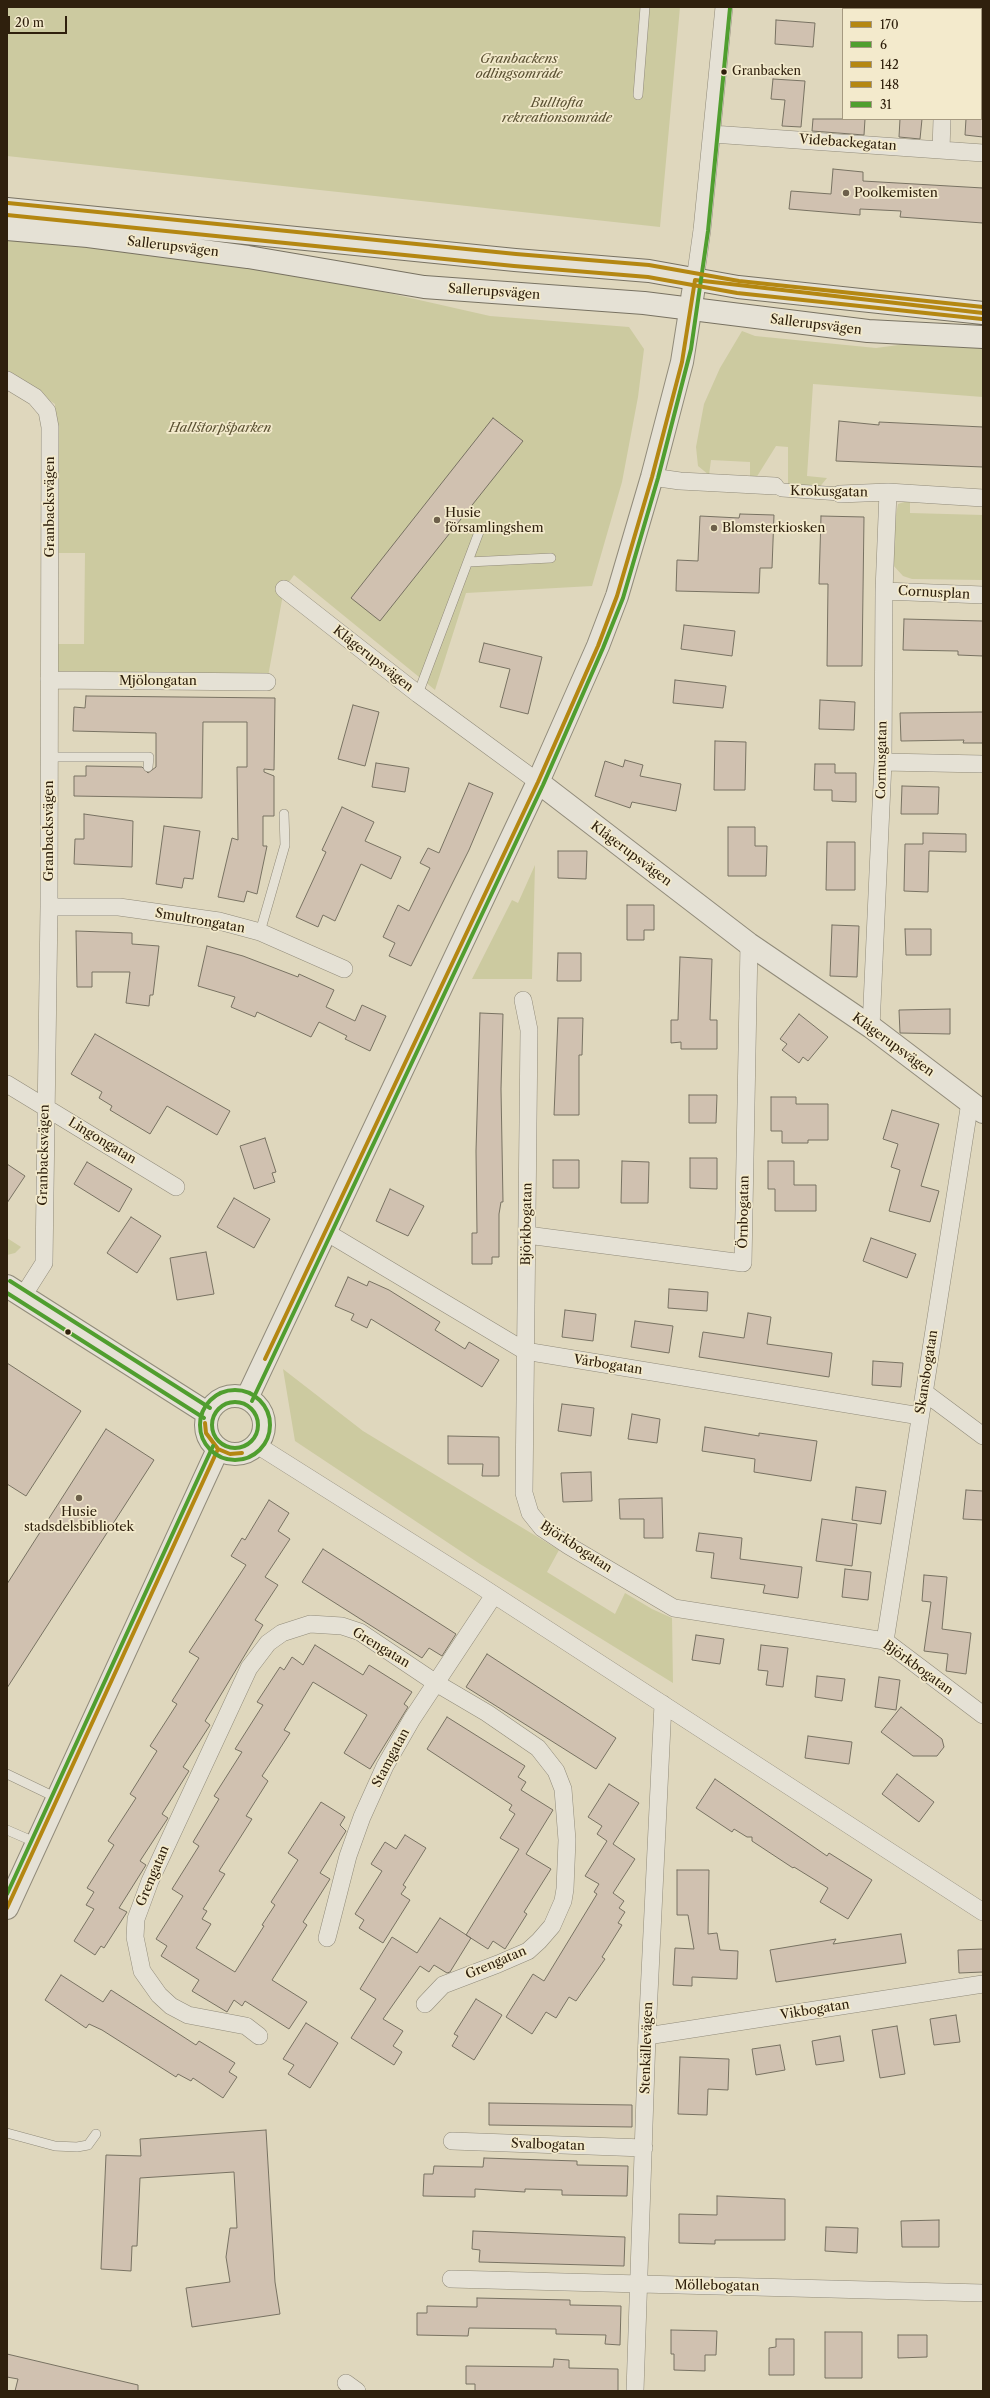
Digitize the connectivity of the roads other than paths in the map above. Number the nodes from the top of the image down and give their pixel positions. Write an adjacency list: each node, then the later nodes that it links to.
1 (645, 7): 3 (lane)
2 (724, 7): 5 (street)
3 (638, 94)
4 (942, 120): 6 (street)
5 (712, 134): 6 (street, Videbackegatan); 10 (street)
6 (941, 150): 7 (street, Videbackegatan)
7 (983, 153)
8 (7, 209): 10 (street, Sallerupsvägen)
9 (7, 229): 11 (street, Sallerupsvägen)
10 (695, 280): 11 (street); 12 (street, Sallerupsvägen)
11 (691, 309): 13 (street, Sallerupsvägen); 15 (street)
12 (983, 313)
13 (983, 337)
14 (7, 380): 26 (street, Granbacksvägen)
15 (652, 477): 16 (street, Krokusgatan); 33 (street)
16 (775, 486): 18 (street, Krokusgatan)
17 (888, 492): 18 (street, Krokusgatan); 19 (street, Krokusgatan); 24 (street, Cornusgatan)
18 (840, 494)
19 (983, 498)
20 (479, 532): 22 (lane)
21 (552, 558): 22 (lane)
22 (468, 562): 28 (lane)
23 (284, 589): 28 (street, Klågerupsvägen)
24 (884, 591): 25 (street, Cornusplan); 30 (street, Cornusgatan)
25 (983, 595)
26 (49, 680): 27 (street, Mjölongatan); 29 (street, Granbacksvägen)
27 (267, 682)
28 (418, 694): 33 (street, Klågerupsvägen)
29 (49, 757): 32 (lane); 35 (street, Granbacksvägen)
30 (883, 762): 31 (street); 40 (street, Cornusgatan)
31 (983, 764)
32 (148, 767)
33 (538, 782): 37 (street, Klågerupsvägen); 45 (street)
34 (284, 814): 36 (lane)
35 (48, 907): 36 (street, Smultrongatan); 42 (street, Granbacksvägen)
36 (260, 932): 38 (street, Smultrongatan)
37 (749, 944): 40 (street, Klågerupsvägen); 46 (street, Örnbogatan)
38 (344, 970)
39 (523, 1000): 46 (street, Björkbogatan)
40 (871, 1027): 43 (street, Klågerupsvägen)
41 (7, 1084): 42 (street, Lingongatan)
42 (45, 1106): 44 (street, Lingongatan); 47 (street, Granbacksvägen)
43 (976, 1107): 49 (street, Skansbogatan)
44 (176, 1187)
45 (326, 1232): 48 (street, Vårbogatan); 50 (street)
46 (527, 1235): 48 (street, Björkbogatan)
47 (15, 1291): 51 (street)
48 (525, 1351): 52 (street, Vårbogatan); 57 (street, Björkbogatan)
49 (924, 1392): 52 (street, Skansbogatan); 53 (street)
50 (247, 1398): 51 (street); 54 (street)
51 (208, 1413): 55 (street)
52 (920, 1416): 57 (street, Skansbogatan)
53 (983, 1436)
54 (257, 1445): 55 (street); 56 (street)
55 (218, 1449): 62 (street)
56 (494, 1595): 58 (street, Stamgatan); 59 (street)
57 (885, 1641): 60 (street, Björkbogatan)
58 (436, 1683): 67 (street, Stamgatan); 69 (street, Grengatan); 70 (street, Grengatan)
59 (663, 1704): 66 (street); 71 (street, Stenkällevägen)
60 (983, 1716)
61 (7, 1774): 62 (lane)
62 (57, 1798): 64 (street)
63 (7, 1830): 64 (lane)
64 (37, 1842): 65 (street)
65 (7, 1908)
66 (983, 1912)
67 (327, 1938)
68 (983, 1984): 71 (street, Vikbogatan)
69 (425, 2004)
70 (259, 2036)
71 (647, 2036): 75 (street, Stenkällevägen)
72 (7, 2133): 73 (lane)
73 (96, 2134)
74 (452, 2141): 75 (street, Svalbogatan)
75 (644, 2148): 77 (street, Stenkällevägen)
76 (450, 2279): 77 (street, Möllebogatan)
77 (639, 2284): 78 (street, Möllebogatan); 79 (street, Stenkällevägen)
78 (983, 2293)
79 (635, 2391)

